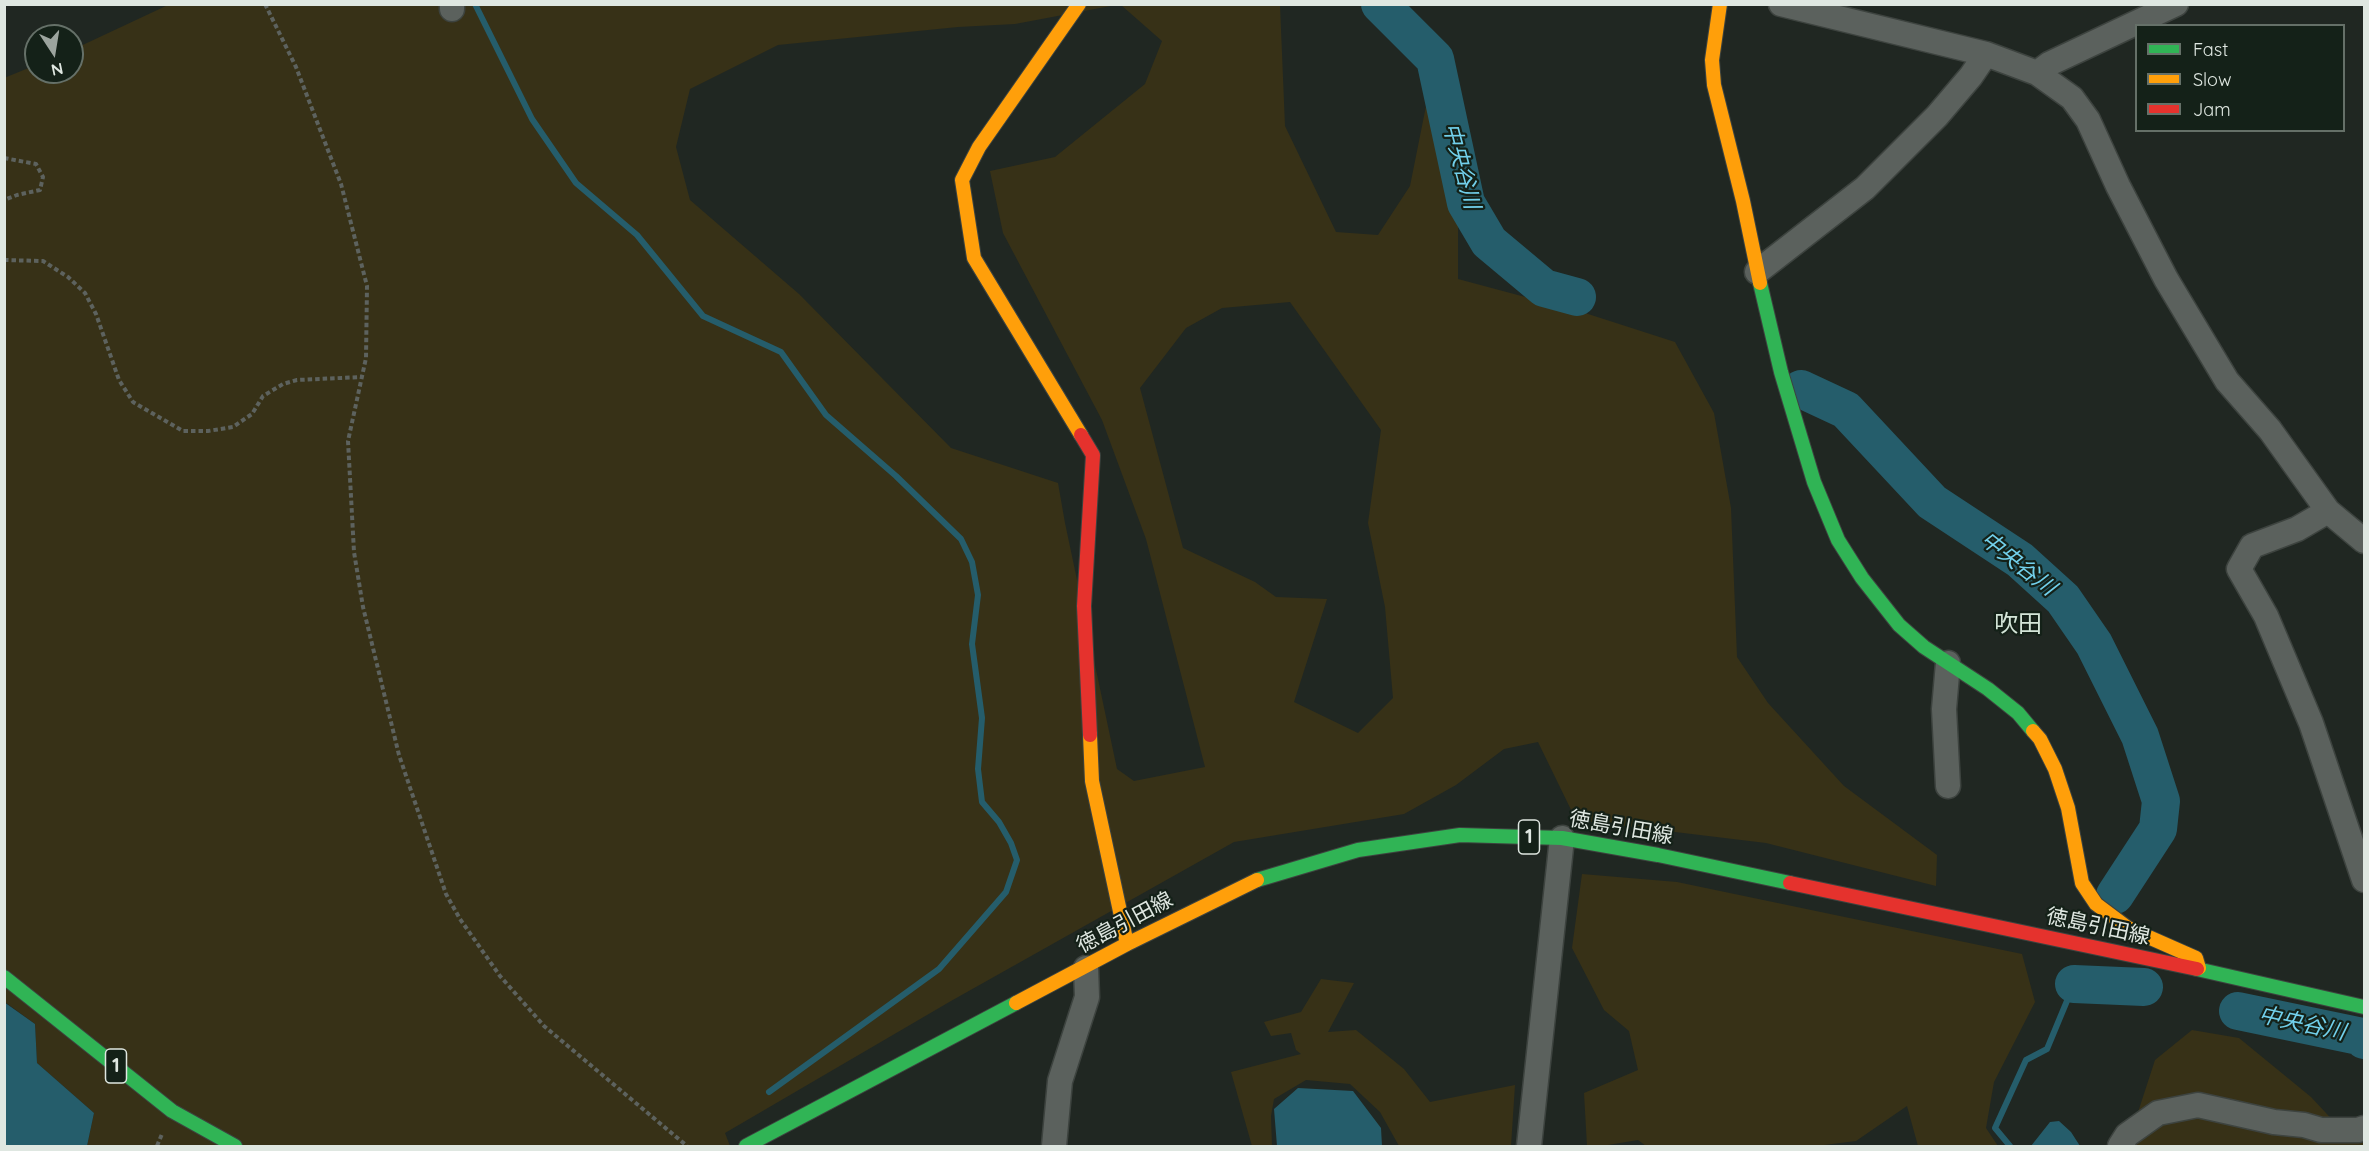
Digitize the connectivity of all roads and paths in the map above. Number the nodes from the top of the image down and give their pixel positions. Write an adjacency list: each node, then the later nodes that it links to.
1 (265, 4): 12 (path)
2 (1079, 4): 19 (street)
3 (1720, 4): 11 (street)
4 (1781, 4): 6 (street)
5 (2162, 7): 7 (street)
6 (1986, 54): 7 (street); 11 (street)
7 (2037, 72): 13 (street)
8 (4, 158): 9 (path)
9 (4, 200)
10 (4, 260): 12 (path)
11 (1757, 273): 15 (street)
12 (362, 377): 26 (path)
13 (2328, 511): 14 (street); 18 (street)
14 (2364, 541)
15 (1948, 663): 16 (street); 21 (street)
16 (1948, 786)
17 (1562, 838): 19 (street, 徳島引田線 / 1); 21 (street, 徳島引田線 / 1); 29 (street)
18 (2364, 880)
19 (1127, 944): 20 (street, 徳島引田線 / 1)
20 (1086, 968): 27 (street, 徳島引田線 / 1); 28 (street)
21 (2199, 969): 23 (street, 徳島引田線 / 1)
22 (4, 977): 25 (street, 1)
23 (2364, 1007)
24 (2364, 1128): 30 (street)
25 (235, 1146)
26 (687, 1146)
27 (746, 1146)
28 (1054, 1146)
29 (1529, 1146)
30 (2120, 1146)

